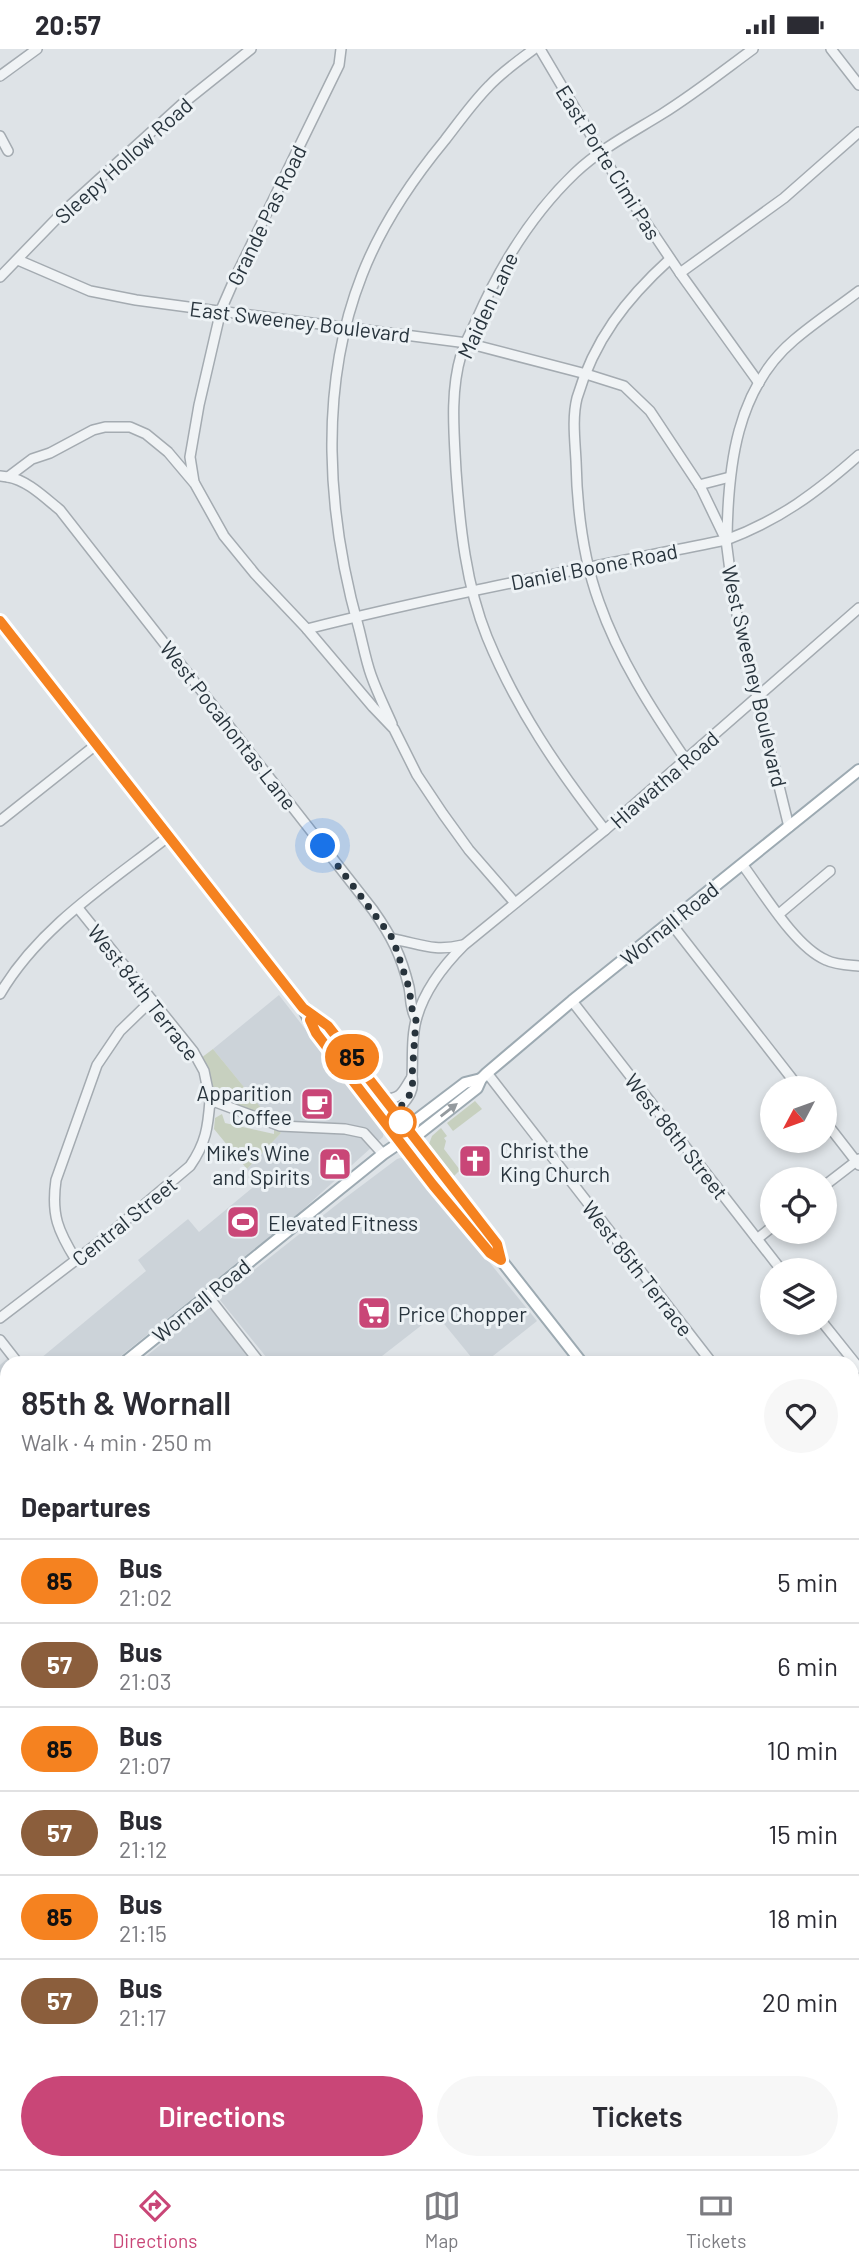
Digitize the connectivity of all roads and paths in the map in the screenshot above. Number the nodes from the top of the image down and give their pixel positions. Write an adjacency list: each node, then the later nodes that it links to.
1 (37, 49): 8 (street)
2 (251, 49): 15 (street, Sleepy Hollow Road)
3 (341, 49): 19 (street, Grande Pas Road)
4 (534, 49): 20 (street)
5 (540, 49): 13 (street, East Porte Cimi Pas)
6 (753, 49): 13 (street, Maiden Lane)
7 (831, 49): 9 (street)
8 (0, 76)
9 (859, 85)
10 (859, 132): 16 (street)
11 (0, 136): 12 (street)
12 (8, 151)
13 (601, 152): 14 (street, East Porte Cimi Pas); 21 (street, Maiden Lane)
14 (670, 259): 16 (street, East Porte Cimi Pas); 22 (street)
15 (18, 260): 17 (street, Sleepy Hollow Road); 19 (street, East Sweeney Boulevard)
16 (680, 273): 23 (street, East Porte Cimi Pas)
17 (0, 278)
18 (859, 291): 23 (street)
19 (221, 310): 20 (street, East Sweeney Boulevard); 27 (street, Grande Pas Road)
20 (346, 327): 21 (street, East Sweeney Boulevard); 33 (street)
21 (467, 342): 22 (street, East Sweeney Boulevard); 31 (street, Maiden Lane)
22 (586, 374): 28 (street, West Sweeney Boulevard); 30 (street)
23 (759, 383): 26 (street)
24 (859, 455): 29 (street, Daniel Boone Road)
25 (4, 476): 27 (street); 51 (street, West Pocahontas Lane)
26 (730, 477): 28 (street); 29 (street)
27 (195, 484): 35 (street)
28 (699, 485): 29 (street, West Sweeney Boulevard)
29 (726, 540): 30 (street, Daniel Boone Road); 36 (street, West Sweeney Boulevard)
30 (589, 568): 31 (street, Daniel Boone Road); 39 (street)
31 (472, 590): 33 (street, Daniel Boone Road); 43 (street, Maiden Lane)
32 (859, 608): 36 (street, Hiawatha Road)
33 (355, 615): 35 (street, Daniel Boone Road); 37 (street)
34 (0, 621): 38 (main road)
35 (307, 629): 37 (street)
36 (758, 698): 39 (street, Hiawatha Road); 42 (street, West Sweeney Boulevard)
37 (394, 729): 47 (street)
38 (97, 744): 41 (street); 44 (main road)
39 (686, 759): 43 (street, Hiawatha Road)
40 (859, 770): 42 (main road, Wornall Road)
41 (0, 821)
42 (789, 827): 45 (main road, Wornall Road)
43 (605, 830): 47 (street, Hiawatha Road)
44 (169, 836): 48 (street); 57 (main road)
45 (742, 865): 49 (street); 50 (main road, Wornall Road)
46 (830, 871): 49 (street)
47 (515, 903): 52 (street, Hiawatha Road)
48 (78, 908): 54 (street); 55 (street, West 84th Terrace)
49 (779, 914): 53 (street)
50 (670, 922): 56 (main road, Wornall Road); 60 (street)
51 (393, 939): 52 (street); 58 (street, West Pocahontas Lane)
52 (464, 945): 58 (street, Hiawatha Road)
53 (859, 966)
54 (0, 994)
55 (152, 1000): 63 (street, West 84th Terrace); 75 (street)
56 (572, 1001): 59 (main road, Wornall Road); 72 (street, West 86th Street)
57 (303, 1008): 62 (main road); 67 (main road)
58 (416, 1019): 61 (street, Hiawatha Road)
59 (484, 1076): 65 (main road, Wornall Road); 84 (street, West 85th Terrace)
60 (790, 1076)
61 (412, 1077): 62 (street); 64 (street, Hiawatha Road)
62 (384, 1099): 64 (main road)
63 (210, 1100): 68 (street); 75 (street, Central Street)
64 (395, 1114): 65 (main road)
65 (411, 1135): 67 (main road, Wornall Road); 74 (main road)
66 (837, 1136): 69 (street)
67 (400, 1143): 68 (main road, Wornall Road); 74 (main road)
68 (383, 1154): 76 (main road, Wornall Road)
69 (858, 1162): 70 (street)
70 (837, 1177)
71 (760, 1236): 72 (street)
72 (757, 1238): 73 (street, West 86th Street)
73 (772, 1258)
74 (501, 1260): 83 (main road)
75 (76, 1261): 77 (street, Central Street)
76 (208, 1295): 81 (main road, Wornall Road); 82 (street)
77 (0, 1318)
78 (833, 1335): 85 (street)
79 (0, 1341): 80 (street)
80 (12, 1356)
81 (133, 1356)
82 (255, 1356)
83 (576, 1356)
84 (706, 1356)
85 (849, 1356)

